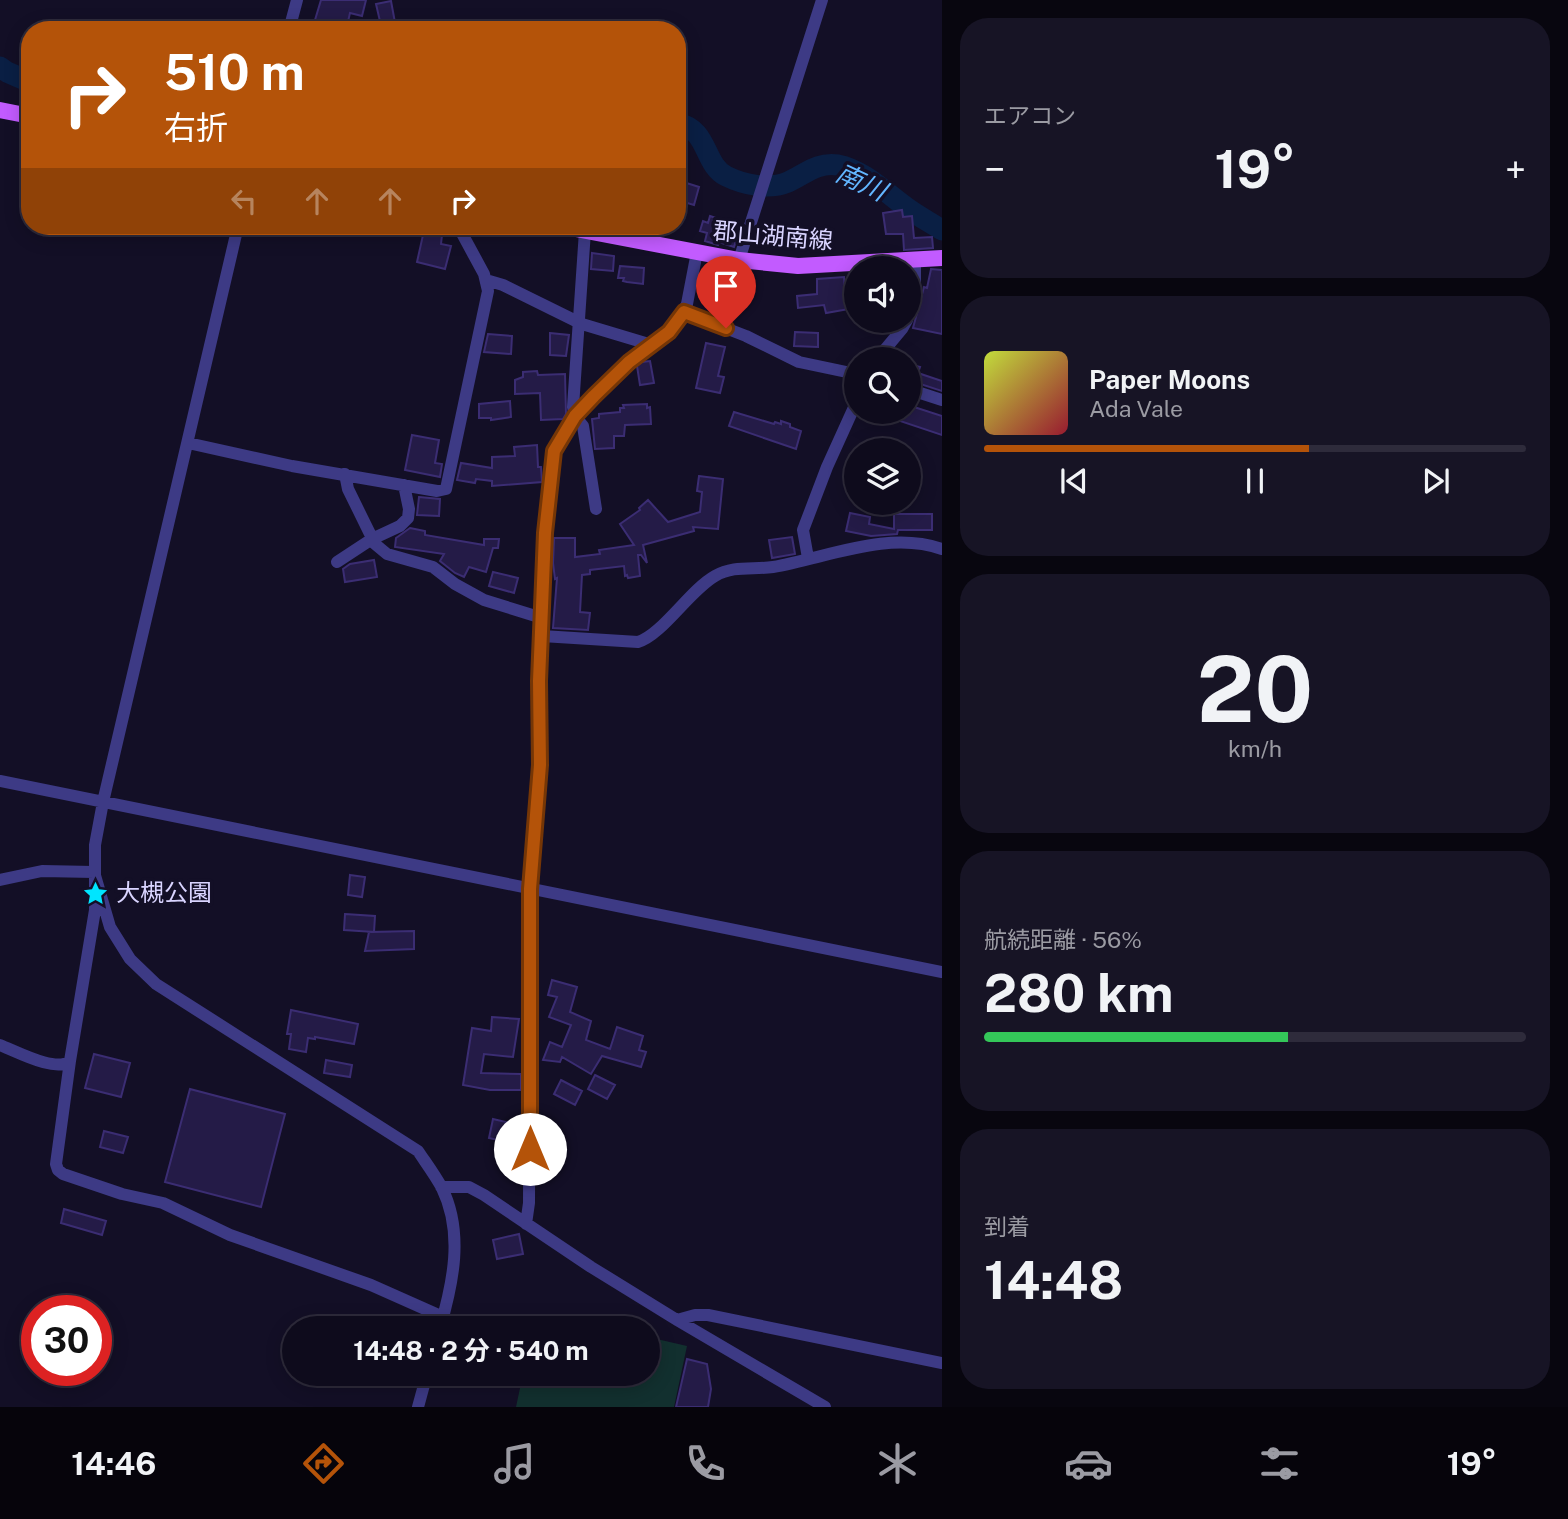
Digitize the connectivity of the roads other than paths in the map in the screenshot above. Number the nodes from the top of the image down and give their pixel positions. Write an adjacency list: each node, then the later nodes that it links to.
1 (298, 0): 3 (street)
2 (822, 0): 12 (street)
3 (292, 21)
4 (0, 110): 5 (main road)
5 (21, 114)
6 (236, 235): 26 (street)
7 (463, 235): 15 (street)
8 (585, 235): 17 (street)
9 (606, 235): 10 (main road, 郡山湖南線)
10 (697, 252): 12 (main road, 郡山湖南線); 16 (street)
11 (942, 258): 13 (main road, 郡山湖南線)
12 (739, 260): 14 (main road, 郡山湖南線)
13 (921, 260)
14 (844, 264)
15 (486, 280): 17 (street); 28 (street)
16 (684, 312): 19 (street); 21 (street)
17 (578, 322): 19 (street); 24 (street)
18 (899, 333): 20 (street)
19 (652, 345): 24 (street)
20 (887, 347)
21 (844, 371)
22 (921, 393): 23 (street)
23 (942, 400)
24 (575, 416): 29 (street); 34 (street)
25 (846, 424): 32 (street)
26 (188, 443): 27 (street); 37 (street)
27 (345, 474): 28 (street); 30 (street)
28 (404, 485): 30 (street)
29 (596, 509)
30 (372, 539): 33 (street); 34 (street)
31 (942, 550): 32 (street)
32 (808, 558): 35 (street)
33 (337, 562)
34 (542, 618): 35 (street)
35 (542, 636): 40 (street)
36 (0, 781): 37 (street)
37 (103, 802): 38 (street); 40 (street)
38 (94, 872): 39 (street); 43 (street); 44 (street)
39 (0, 880)
40 (530, 889): 41 (street); 45 (street)
41 (942, 972)
42 (0, 1045): 43 (street)
43 (70, 1061): 46 (street)
44 (441, 1187): 45 (street); 47 (street)
45 (526, 1224): 48 (street)
46 (429, 1316)
47 (443, 1316)
48 (677, 1320): 49 (street); 52 (street)
49 (942, 1363)
50 (424, 1386): 51 (street)
51 (418, 1407)
52 (825, 1407)

